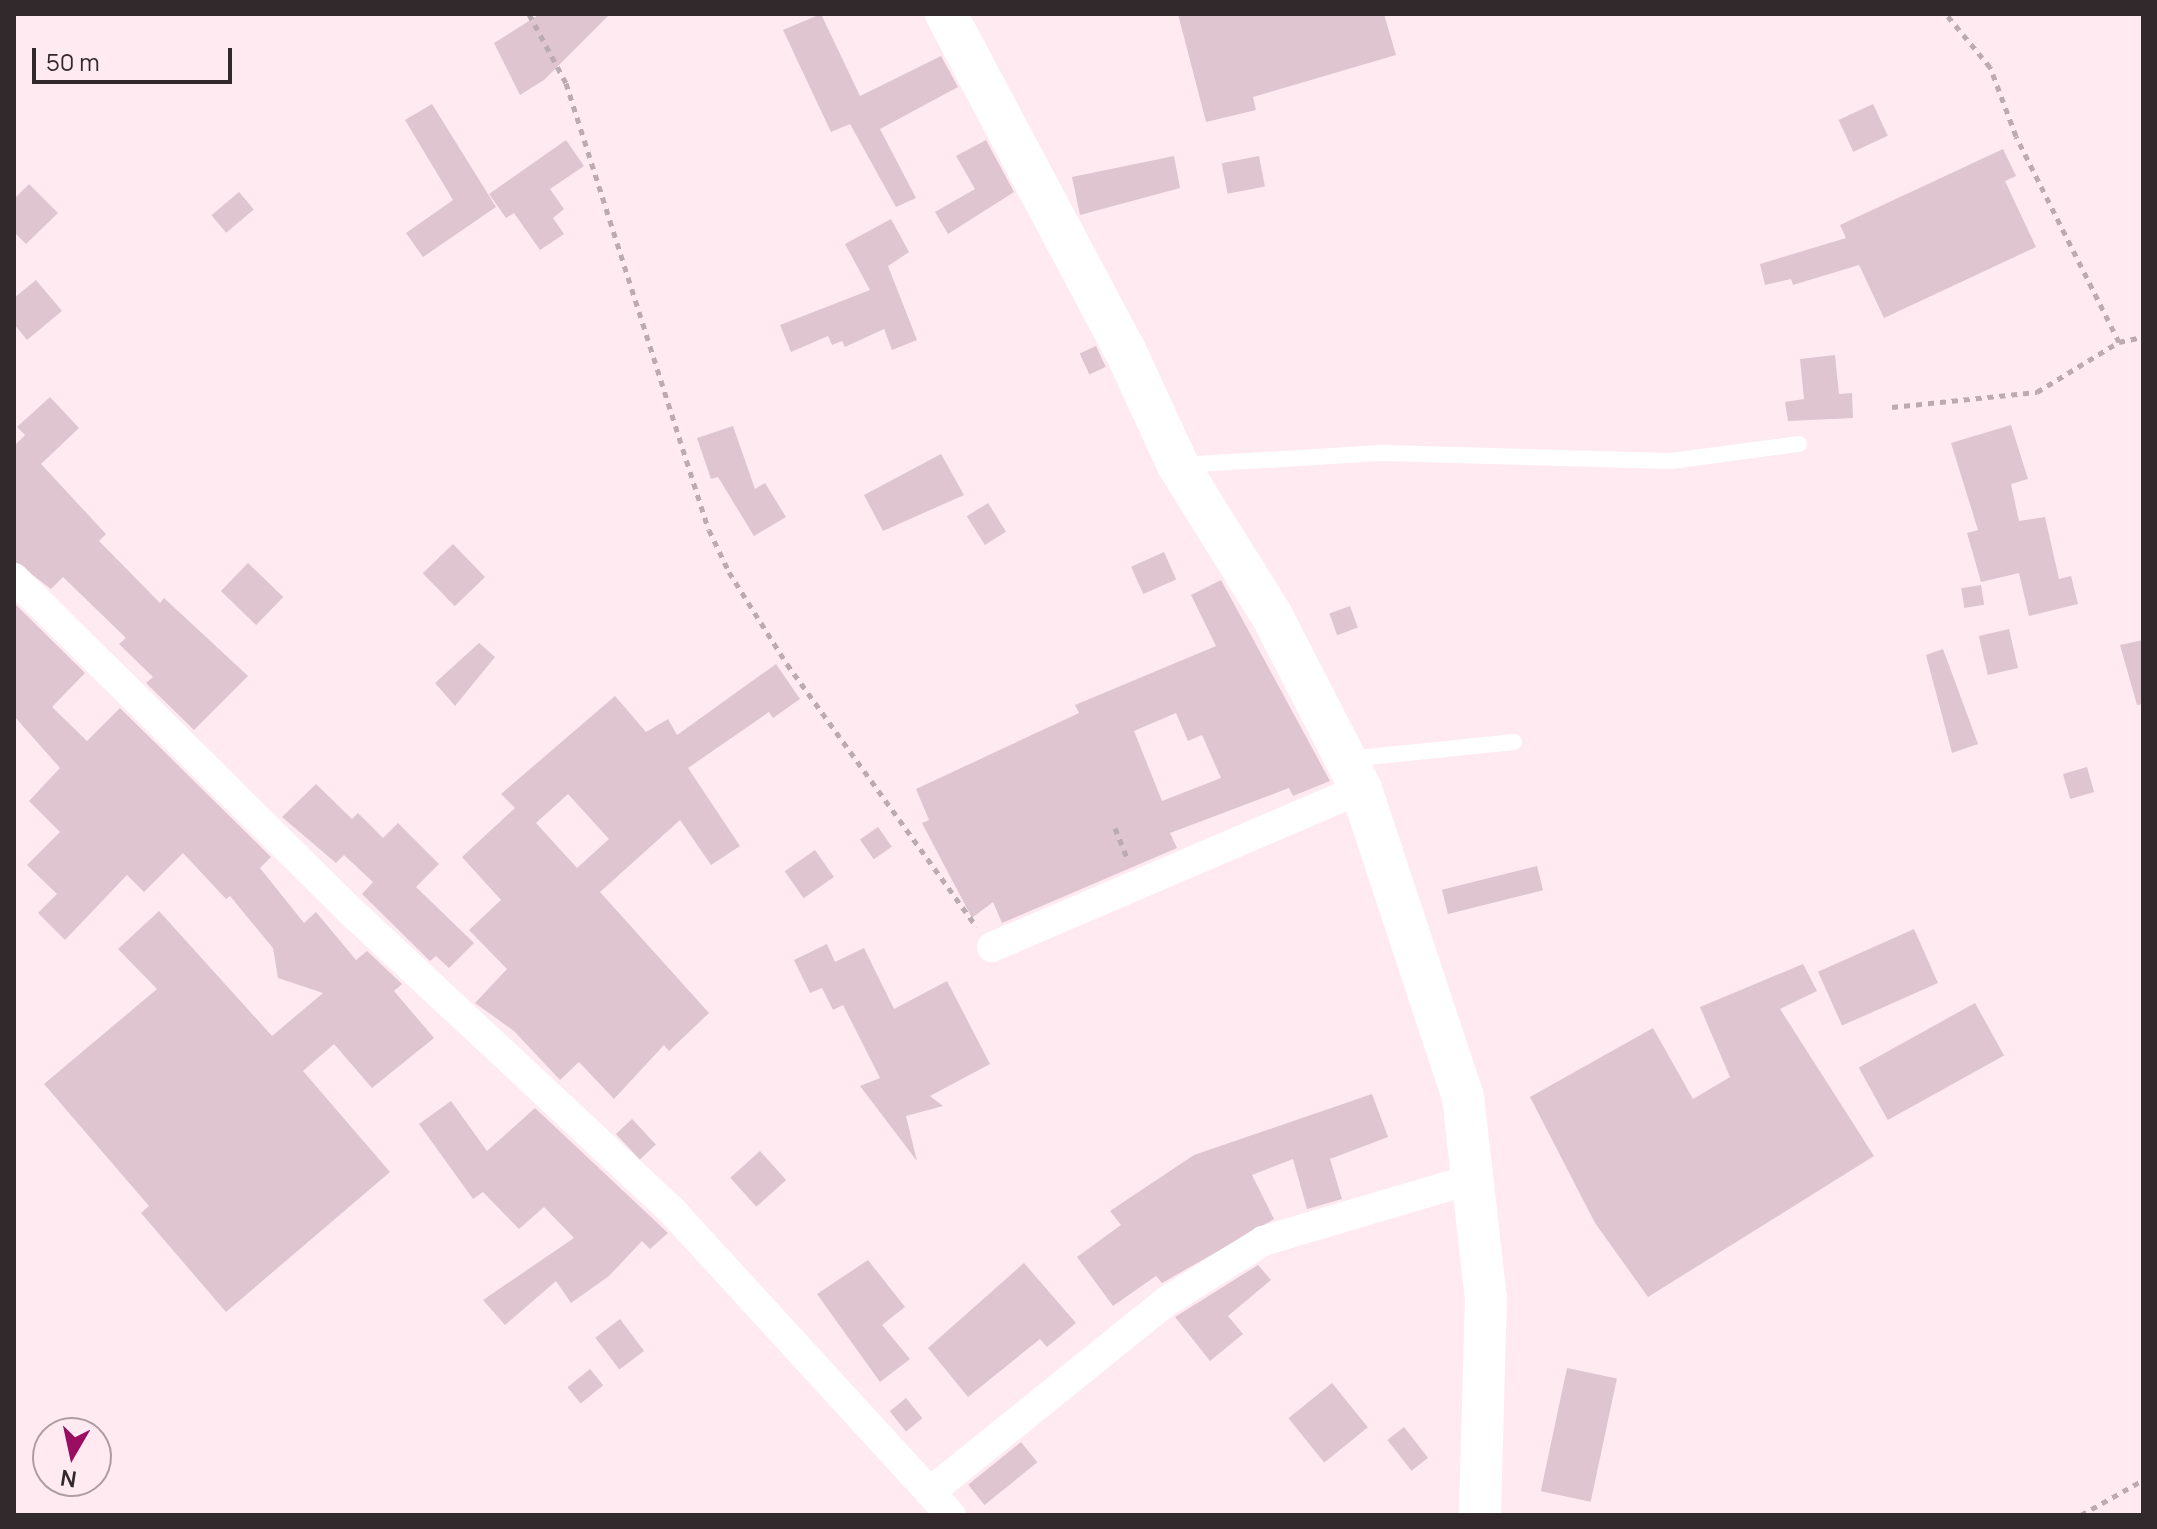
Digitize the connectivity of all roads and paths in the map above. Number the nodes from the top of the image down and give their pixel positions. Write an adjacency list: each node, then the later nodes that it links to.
1 (529, 14): 12 (path)
2 (946, 14): 8 (street)
3 (1946, 14): 5 (path)
4 (2143, 337): 5 (path)
5 (2119, 342): 6 (path)
6 (1892, 407)
7 (1799, 444): 8 (lane)
8 (1178, 465): 11 (street)
9 (14, 578): 15 (street)
10 (1514, 742): 11 (lane)
11 (1355, 774): 12 (street); 13 (street)
12 (992, 947)
13 (1472, 1179): 15 (street); 17 (street)
14 (2143, 1480): 18 (path)
15 (930, 1492): 16 (street)
16 (951, 1515)
17 (1480, 1515)
18 (2081, 1515)

